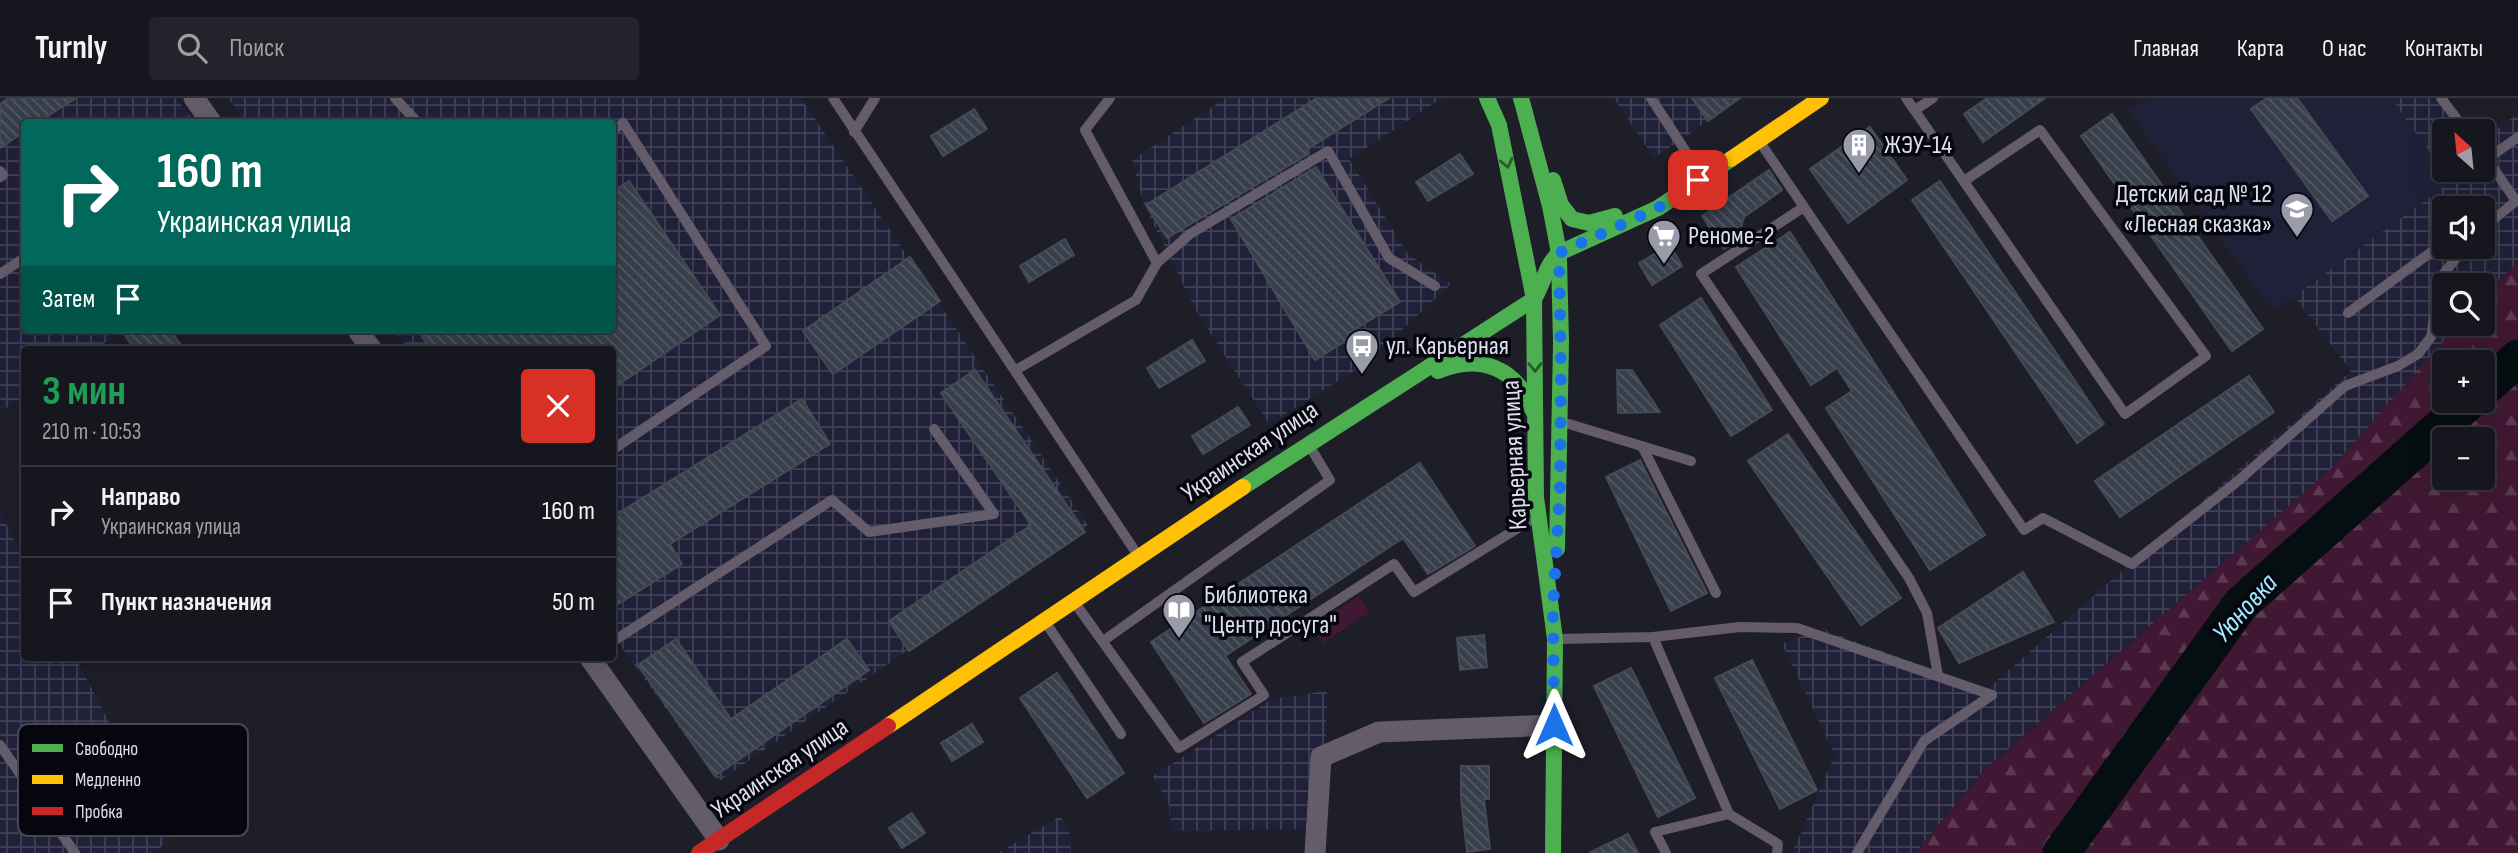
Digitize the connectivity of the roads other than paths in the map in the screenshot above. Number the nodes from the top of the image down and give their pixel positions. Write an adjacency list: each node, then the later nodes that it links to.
1 (194, 98): 14 (street)
2 (396, 98): 15 (lane)
3 (833, 98): 18 (lane)
4 (875, 98): 18 (lane)
5 (1110, 98): 34 (lane)
6 (1487, 98): 37 (main road, one-way to 37)
7 (1651, 98): 25 (lane)
8 (1821, 98): 20 (main road)
9 (1906, 98): 13 (lane)
10 (1933, 98): 13 (lane)
11 (2441, 98): 16 (lane)
12 (1524, 103): 25 (main road); 31 (main road, Карьерная улица)
13 (1915, 110): 26 (lane)
14 (209, 119)
15 (414, 119)
16 (2457, 119)
17 (616, 128): 45 (lane)
18 (854, 132): 39 (lane)
19 (2518, 137): 21 (lane)
20 (1759, 140): 25 (main road); 28 (lane)
21 (2496, 150)
22 (0, 171): 24 (lane)
23 (2496, 171): 27 (lane)
24 (0, 177)
25 (1701, 178): 31 (main road)
26 (1964, 181): 26 (lane)
27 (2517, 201): 29 (lane)
28 (1804, 207): 32 (lane); 58 (lane)
29 (2496, 216)
30 (2432, 251): 38 (lane)
31 (1559, 253): 37 (main road); 51 (main road, Карьерная улица)
32 (2455, 259)
33 (21, 260): 35 (lane)
34 (1157, 263): 36 (lane); 39 (lane)
35 (0, 274)
36 (1435, 286)
37 (1534, 299): 40 (main road, Карьерная улица, one-way to 40); 43 (main road, Украинская улица)
38 (2347, 313)
39 (1016, 370): 48 (lane)
40 (1535, 423): 43 (main road); 51 (main road, Карьерная улица)
41 (1569, 424): 44 (lane)
42 (934, 429): 54 (lane)
43 (1313, 440): 48 (main road, Украинская улица); 56 (lane)
44 (1642, 446): 46 (lane); 49 (lane)
45 (616, 447)
46 (1691, 460)
47 (1528, 522): 56 (lane)
48 (1139, 556): 50 (main road, Украинская улица)
49 (1716, 593)
50 (1074, 600): 52 (main road, Украинская улица); 56 (lane)
51 (1553, 608): 55 (main road, Карьерная улица)
52 (1044, 620): 60 (lane); 65 (main road, Украинская улица)
53 (1653, 637): 55 (lane); 58 (lane); 63 (lane)
54 (616, 639)
55 (1555, 639): 59 (main road, Карьерная улица)
56 (1102, 641)
57 (592, 661): 65 (street)
58 (1938, 676): 72 (lane)
59 (1554, 725): 68 (street); 69 (main road, Карьерная улица)
60 (1121, 734)
61 (0, 745): 62 (lane)
62 (18, 771)
63 (1729, 814): 70 (lane); 71 (lane)
64 (63, 836): 66 (lane)
65 (719, 840): 67 (main road, Украинская улица)
66 (75, 853)
67 (699, 853)
68 (1315, 853)
69 (1553, 853)
70 (1666, 853)
71 (1777, 853)
72 (1857, 853)

